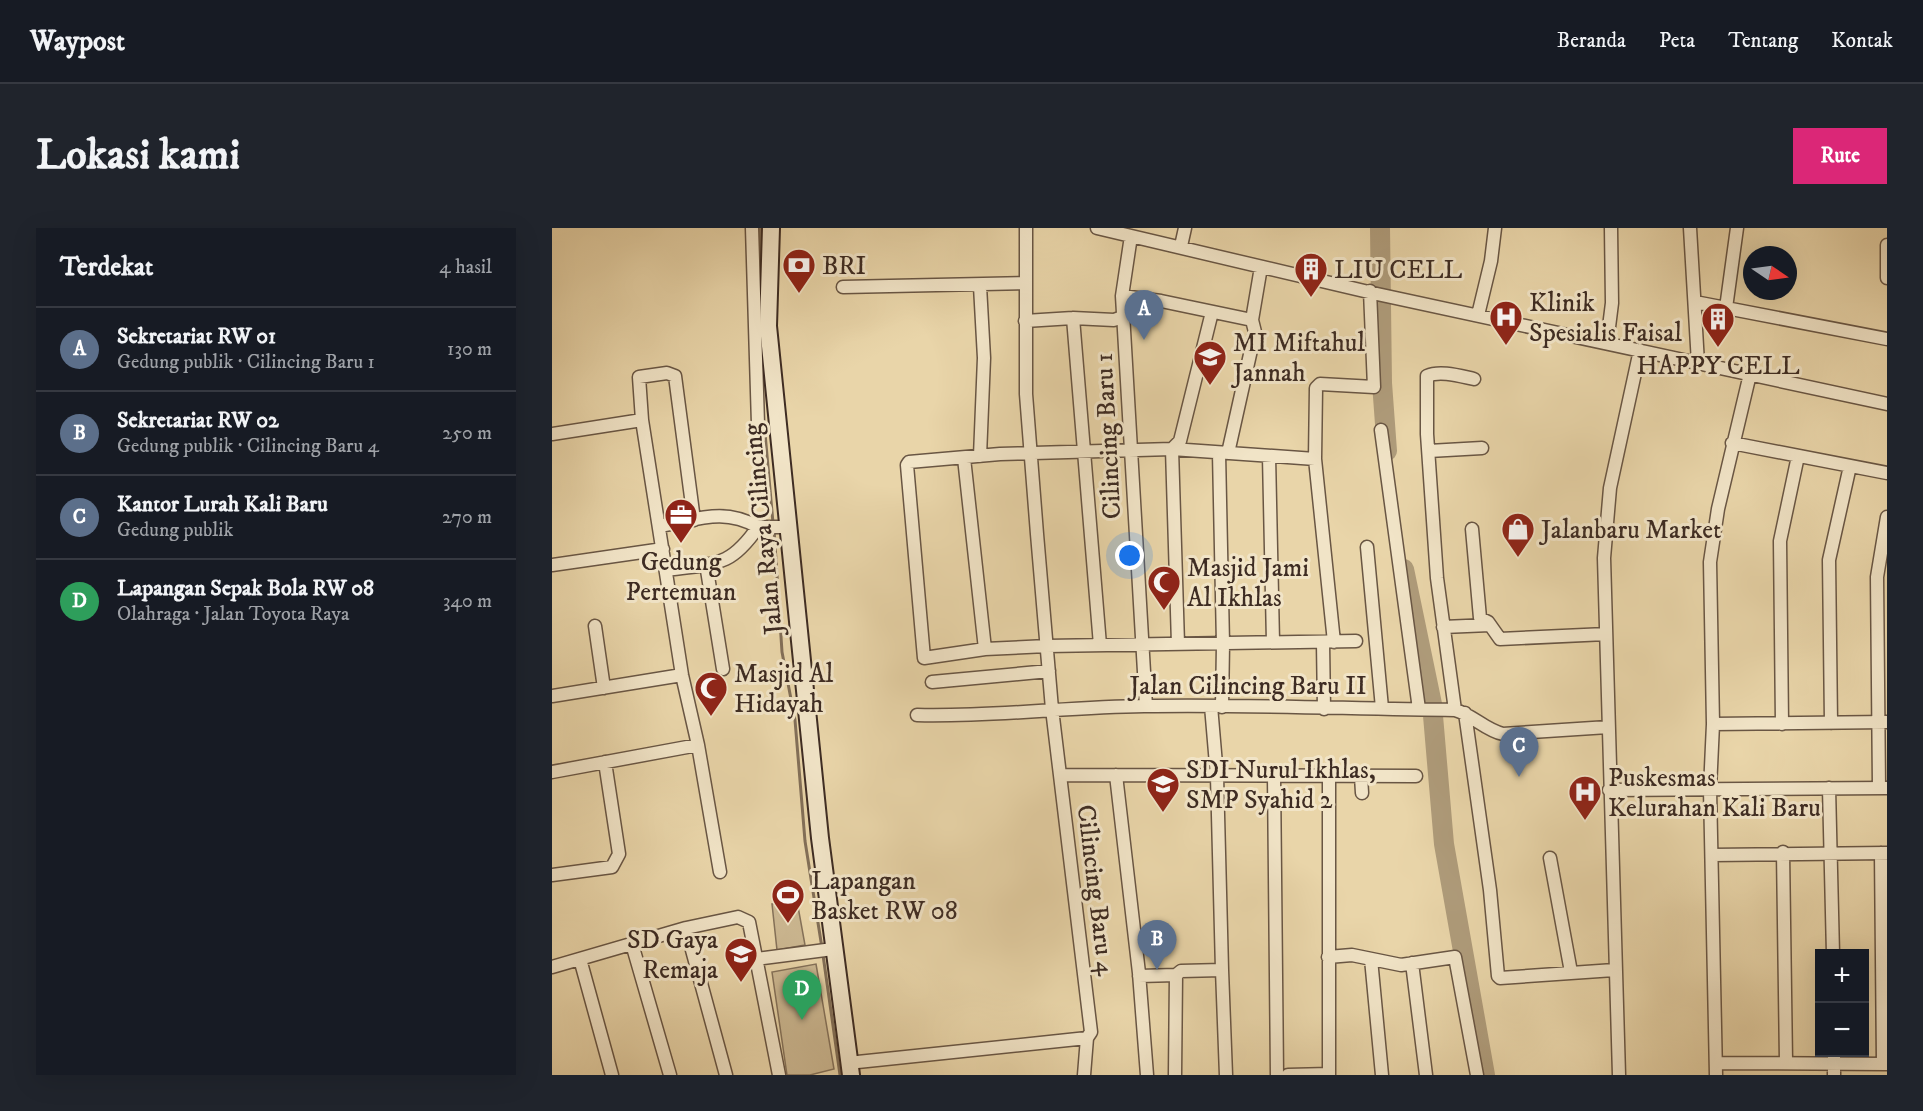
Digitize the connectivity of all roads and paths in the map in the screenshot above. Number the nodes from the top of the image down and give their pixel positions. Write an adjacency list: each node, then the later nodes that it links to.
1 (752, 228): 36 (street)
2 (771, 228): 58 (street, Jalan Raya Cilincing)
3 (1026, 228): 15 (street, Cilincing Baru 4)
4 (1097, 228): 10 (street)
5 (1185, 228): 12 (street)
6 (1495, 228): 23 (street)
7 (1611, 228): 29 (street)
8 (1690, 228): 20 (street)
9 (1737, 228): 21 (street)
10 (1131, 236): 12 (street); 19 (street, Cilincing Baru 1)
11 (1887, 245): 14 (street)
12 (1181, 246): 13 (street)
13 (1261, 267): 18 (street); 26 (street)
14 (1887, 278)
15 (1025, 284): 16 (street); 27 (street, Cilincing Baru 4)
16 (980, 286): 17 (street); 47 (street)
17 (843, 287)
18 (1373, 292): 23 (street); 51 (street)
19 (1122, 296): 22 (street); 24 (street, Cilincing Baru 1)
20 (1695, 302): 21 (street); 31 (street)
21 (1726, 308): 28 (street)
22 (1212, 312): 26 (street); 41 (street)
23 (1478, 315): 29 (street)
24 (1122, 317): 25 (street); 42 (street, Cilincing Baru 1)
25 (1073, 318): 27 (street); 44 (street)
26 (1252, 320): 45 (street)
27 (1025, 321): 46 (street, Cilincing Baru 4)
28 (1887, 339)
29 (1607, 343): 30 (street)
30 (1640, 350): 31 (street); 68 (street)
31 (1698, 363): 32 (street)
32 (1750, 374): 34 (street); 39 (street)
33 (1474, 379): 43 (street)
34 (1887, 404)
35 (642, 420): 38 (street); 55 (street); 56 (street)
36 (758, 424)
37 (1381, 429): 89 (street)
38 (552, 434)
39 (1732, 443): 49 (street); 94 (street)
40 (1482, 448): 43 (street)
41 (1172, 449): 42 (street); 45 (street); 73 (street)
42 (1130, 452): 44 (street); 72 (street, Cilincing Baru 1)
43 (1429, 452): 67 (street)
44 (1083, 453): 46 (street); 75 (street)
45 (1223, 453): 48 (street); 74 (street)
46 (1032, 454): 47 (street); 76 (street, Cilincing Baru 4)
47 (980, 456): 50 (street)
48 (1269, 456): 51 (street); 70 (street)
49 (1798, 456): 52 (street); 95 (street)
50 (964, 458): 77 (street); 77 (street)
51 (1315, 459): 71 (street)
52 (1850, 466): 53 (street); 93 (street)
53 (1887, 473)
54 (1887, 517): 92 (street)
55 (694, 520): 56 (street); 57 (street)
56 (659, 526): 61 (street)
57 (762, 527): 58 (street); 62 (street)
58 (784, 527): 122 (street, Jalan Raya Cilincing)
59 (1472, 529): 65 (street)
60 (1367, 546): 86 (street)
61 (663, 549): 63 (street); 64 (street)
62 (706, 564): 64 (street); 78 (street)
63 (552, 565)
64 (667, 570): 80 (street)
65 (1491, 625): 67 (street); 68 (street)
66 (595, 626): 82 (street)
67 (1443, 627): 90 (street)
68 (1606, 634): 96 (street)
69 (1356, 641): 71 (street)
70 (1273, 642): 71 (street); 74 (street)
71 (1328, 642): 88 (street)
72 (1142, 643): 73 (street); 75 (street); 84 (street, Cilincing Baru 1)
73 (1178, 644): 74 (street)
74 (1224, 644): 85 (street)
75 (1100, 645): 76 (street)
76 (1047, 646): 77 (street); 79 (street, Cilincing Baru 4)
77 (985, 649)
78 (723, 669)
79 (1049, 671): 81 (street); 87 (street, Cilincing Baru 4)
80 (682, 675): 82 (street); 97 (street)
81 (932, 682)
82 (604, 688): 83 (street)
83 (552, 696)
84 (1146, 706): 85 (street, Jalan Cilincing Baru II); 87 (street, Jalan Cilincing Baru II)
85 (1216, 707): 88 (street, Jalan Cilincing Baru II); 102 (street)
86 (1382, 708): 88 (street, Jalan Cilincing Baru II); 89 (street, Jalan Cilincing Baru II)
87 (1052, 709): 91 (street, Jalan Cilincing Baru II); 100 (street, Cilincing Baru 4)
88 (1324, 709)
89 (1421, 710): 90 (street, Jalan Cilincing Baru II)
90 (1455, 711): 96 (street); 132 (street)
91 (917, 715)
92 (1883, 722): 93 (street); 108 (street)
93 (1831, 723): 95 (street)
94 (1713, 724): 95 (street); 109 (street)
95 (1782, 724)
96 (1608, 727): 110 (street)
97 (698, 746): 98 (street); 118 (street)
98 (605, 762): 99 (street); 119 (street)
99 (552, 772)
100 (1060, 775): 101 (street); 135 (street, Cilincing Baru 4)
101 (1116, 775): 102 (street); 134 (street)
102 (1216, 776): 103 (street); 130 (street)
103 (1274, 776): 104 (street); 149 (street)
104 (1329, 776): 105 (street); 124 (street)
105 (1361, 776): 106 (street); 111 (street)
106 (1416, 776)
107 (1829, 788): 108 (street); 109 (street); 113 (street)
108 (1883, 788)
109 (1710, 789): 110 (street); 115 (street)
110 (1609, 790): 131 (street)
111 (1362, 792)
112 (1783, 852): 113 (street); 115 (street); 136 (street)
113 (1831, 853): 114 (street); 123 (street)
114 (1884, 853): 138 (street)
115 (1712, 855): 140 (street)
116 (1550, 858): 132 (street)
117 (552, 861): 119 (street)
118 (720, 872)
119 (554, 874)
120 (686, 928): 121 (street); 126 (street); 143 (street)
121 (633, 944): 125 (street); 142 (street)
122 (829, 949): 126 (street); 139 (street, Jalan Raya Cilincing)
123 (1833, 949)
124 (1328, 957): 127 (street); 151 (street)
125 (580, 959): 129 (street); 141 (street)
126 (756, 959): 144 (street)
127 (1371, 959): 128 (street); 152 (street)
128 (1412, 963): 153 (street); 154 (street)
129 (552, 967)
130 (1222, 970): 133 (street); 148 (street)
131 (1614, 970): 132 (street); 155 (street)
132 (1571, 972)
133 (1176, 975): 134 (street); 147 (street)
134 (1140, 976): 146 (street)
135 (1087, 1038): 139 (street); 145 (street, Cilincing Baru 4)
136 (1786, 1062): 137 (street); 140 (street)
137 (1834, 1064): 138 (street)
138 (1885, 1064)
139 (850, 1069)
140 (1716, 1069)
141 (612, 1075)
142 (670, 1075)
143 (726, 1075)
144 (779, 1075)
145 (1084, 1075)
146 (1147, 1075)
147 (1175, 1075)
148 (1226, 1075)
149 (1277, 1075)
150 (1288, 1075): 151 (street)
151 (1329, 1075)
152 (1382, 1075)
153 (1426, 1075)
154 (1477, 1075)
155 (1619, 1075)

